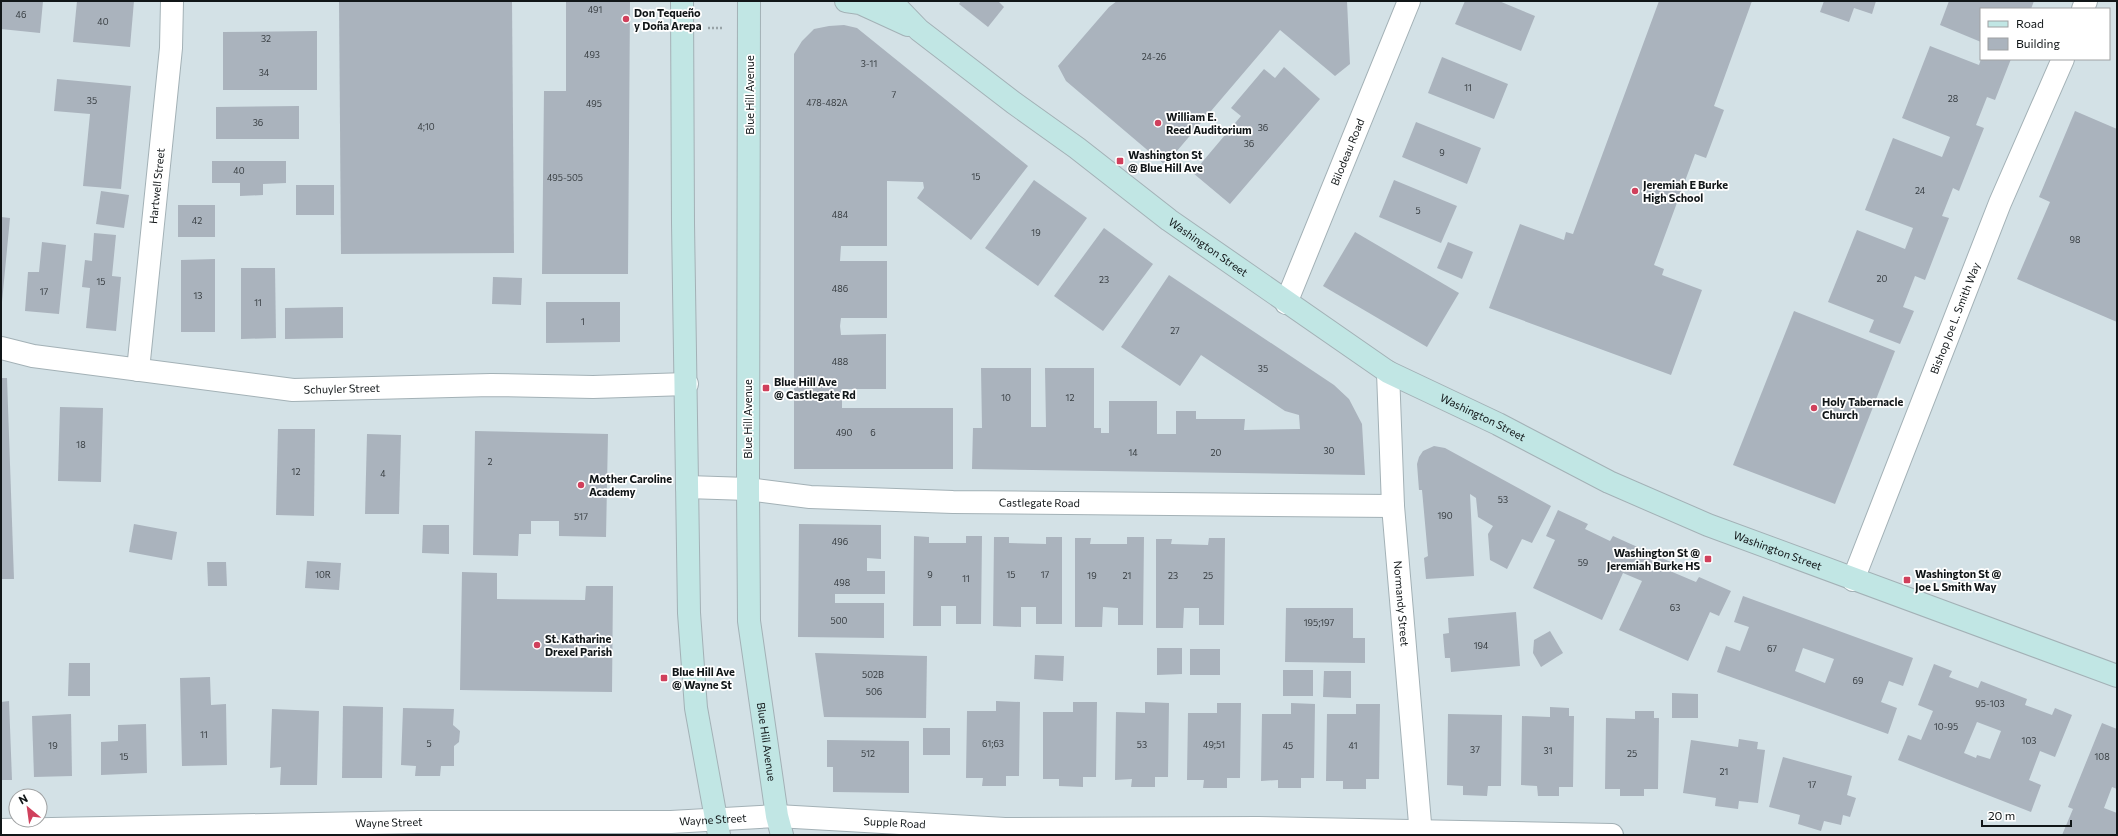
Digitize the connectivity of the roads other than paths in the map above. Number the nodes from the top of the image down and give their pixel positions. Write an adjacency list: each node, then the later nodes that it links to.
1 (172, 1): 11 (street, Hartwell Street)
2 (682, 1): 13 (main road)
3 (749, 1): 15 (main road, Blue Hill Avenue)
4 (846, 1): 7 (main road, Washington Street)
5 (891, 1): 7 (main road, Washington Street)
6 (1409, 1): 9 (street, Bilodeau Road)
7 (919, 30): 9 (main road, Washington Street)
8 (2062, 60): 17 (street, Bishop Joe L. Smith Way)
9 (1286, 303): 12 (main road, Washington Street)
10 (1, 348): 11 (street, Schuyler Street)
11 (138, 370): 13 (street, Schuyler Street)
12 (1388, 372): 16 (street, Normandy Street); 17 (main road, Washington Street)
13 (686, 384): 14 (main road)
14 (687, 487): 15 (street, Castlegate Road); 20 (main road)
15 (748, 490): 16 (street, Castlegate Road); 19 (main road, Blue Hill Avenue)
16 (1393, 506): 22 (street, Normandy Street)
17 (1853, 580): 18 (main road, Washington Street)
18 (2117, 676)
19 (779, 825): 20 (street, Wayne Street); 22 (street, Supple Road)
20 (717, 828): 21 (street, Wayne Street)
21 (1, 830)
22 (1421, 833): 23 (street, Supple Road)
23 (1612, 835)

